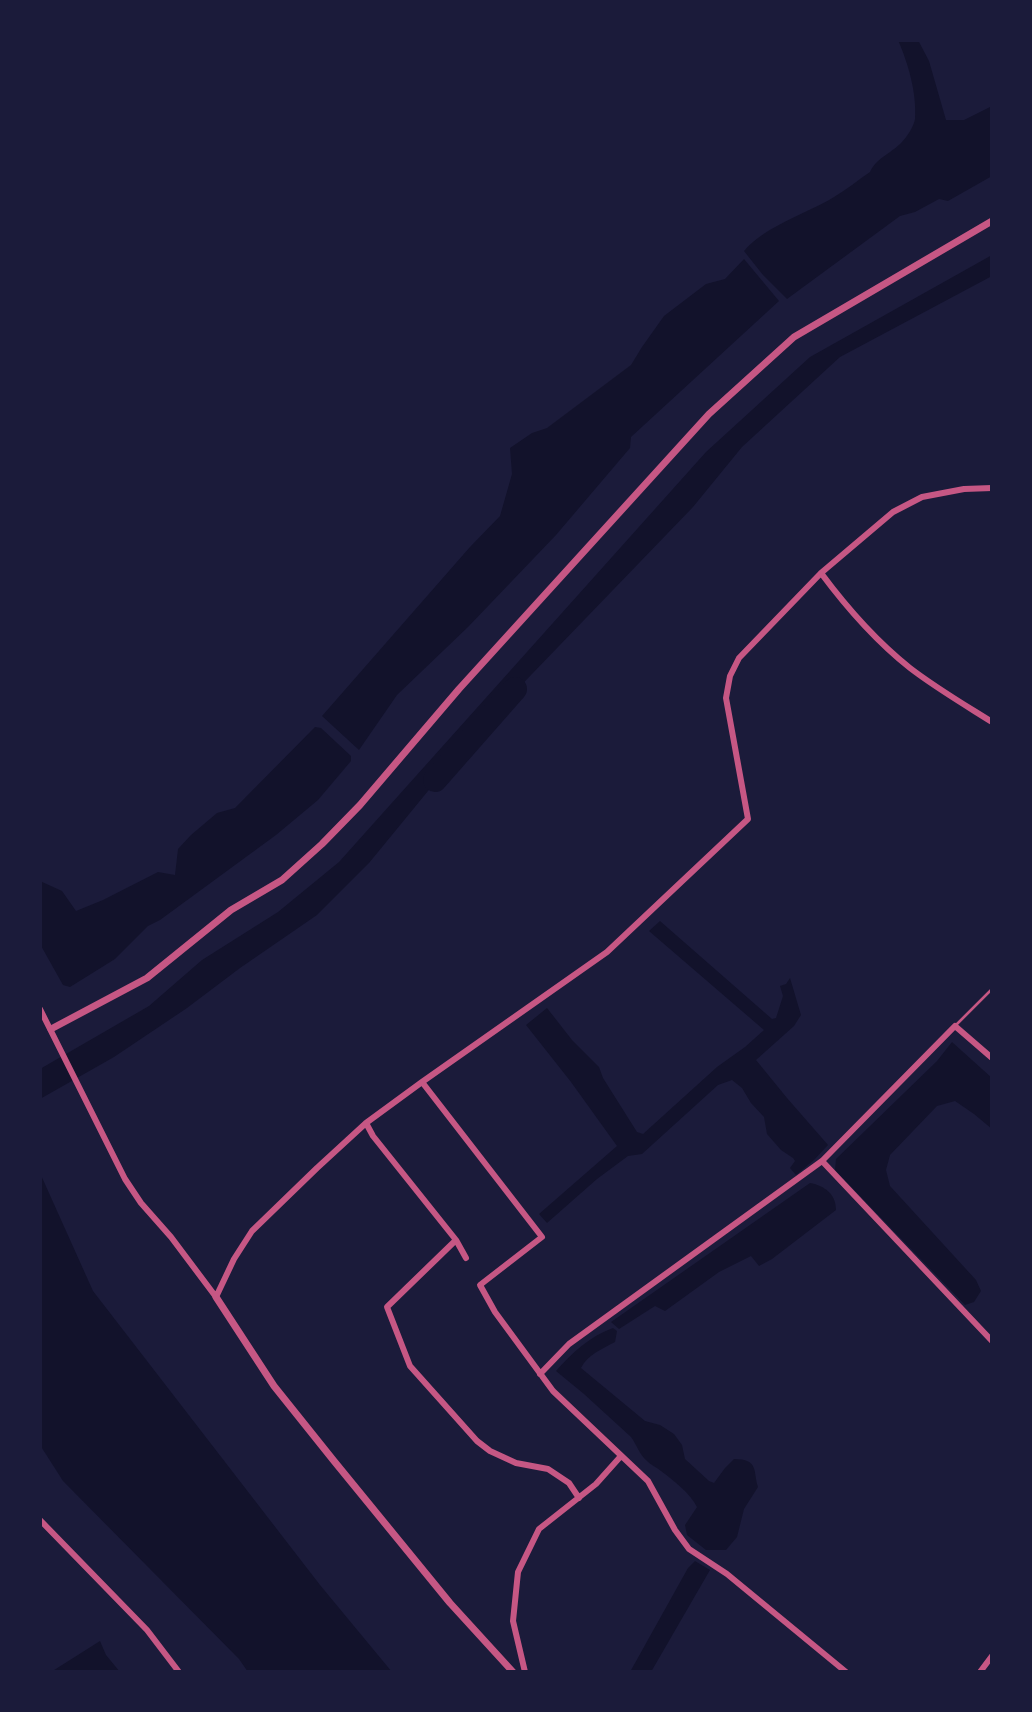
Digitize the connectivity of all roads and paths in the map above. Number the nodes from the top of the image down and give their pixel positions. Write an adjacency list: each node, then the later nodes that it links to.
1 (992, 221): 8 (street)
2 (992, 488): 3 (street)
3 (821, 573): 4 (street); 10 (street)
4 (992, 722)
5 (992, 989): 7 (lane)
6 (40, 1009): 8 (street)
7 (955, 1026): 9 (street); 12 (street)
8 (51, 1029): 15 (street)
9 (992, 1058)
10 (422, 1082): 11 (street); 17 (street)
11 (366, 1123): 13 (street); 15 (street)
12 (822, 1161): 16 (street); 17 (street)
13 (456, 1240): 14 (street); 19 (street)
14 (466, 1258)
15 (216, 1297): 23 (street)
16 (992, 1340)
17 (540, 1374): 18 (street)
18 (621, 1456): 19 (street); 25 (street)
19 (579, 1498): 24 (street)
20 (40, 1520): 22 (street)
21 (992, 1656): 26 (street)
22 (179, 1672)
23 (513, 1672)
24 (525, 1672)
25 (846, 1672)
26 (981, 1672)

